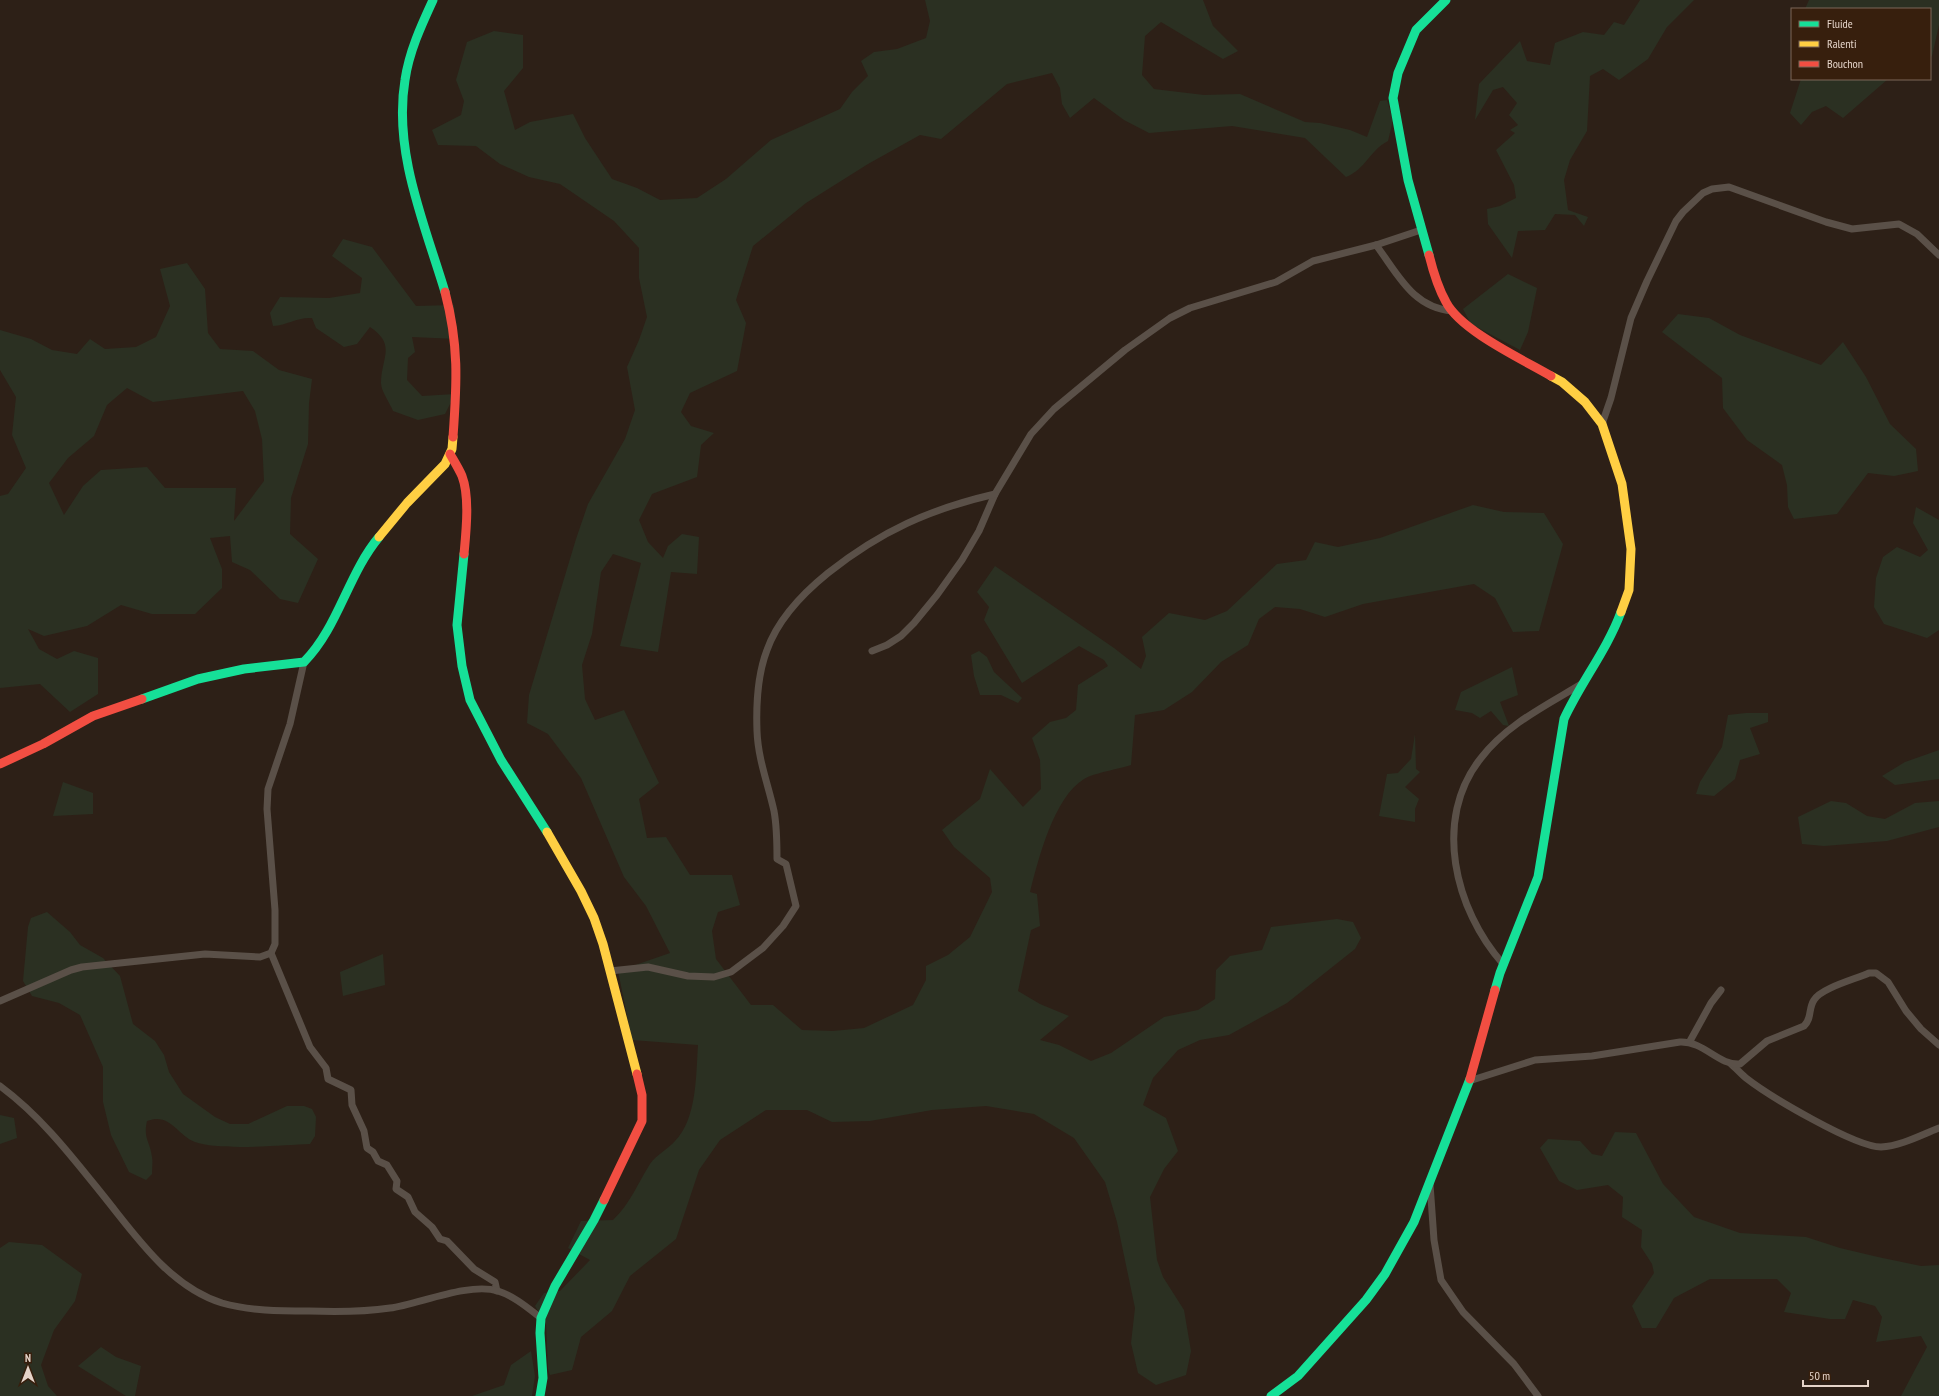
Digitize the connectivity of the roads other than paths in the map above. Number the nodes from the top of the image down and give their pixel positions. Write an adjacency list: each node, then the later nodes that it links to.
1 (433, 0): 8 (street)
2 (1446, 0): 3 (street)
3 (1421, 230): 4 (street); 6 (street)
4 (1376, 245): 6 (street); 9 (street)
5 (1939, 255): 7 (street)
6 (1452, 311): 7 (street)
7 (1602, 424): 12 (street)
8 (450, 454): 11 (street); 16 (street)
9 (995, 494): 10 (street); 16 (street)
10 (872, 651)
11 (304, 662): 13 (street); 14 (street)
12 (1583, 683): 15 (street); 15 (street)
13 (0, 764)
14 (271, 953): 18 (street); 26 (street)
15 (1503, 964): 22 (street)
16 (610, 971): 27 (street)
17 (1721, 990): 19 (street)
18 (0, 1001)
19 (1690, 1041): 21 (street); 22 (street)
20 (1939, 1045): 21 (street)
21 (1731, 1064): 24 (street)
22 (1469, 1081): 25 (street)
23 (0, 1086): 26 (street)
24 (1939, 1128)
25 (1430, 1184): 29 (street); 30 (street)
26 (497, 1291): 27 (street)
27 (542, 1318): 28 (street)
28 (540, 1396)
29 (1271, 1396)
30 (1538, 1396)

